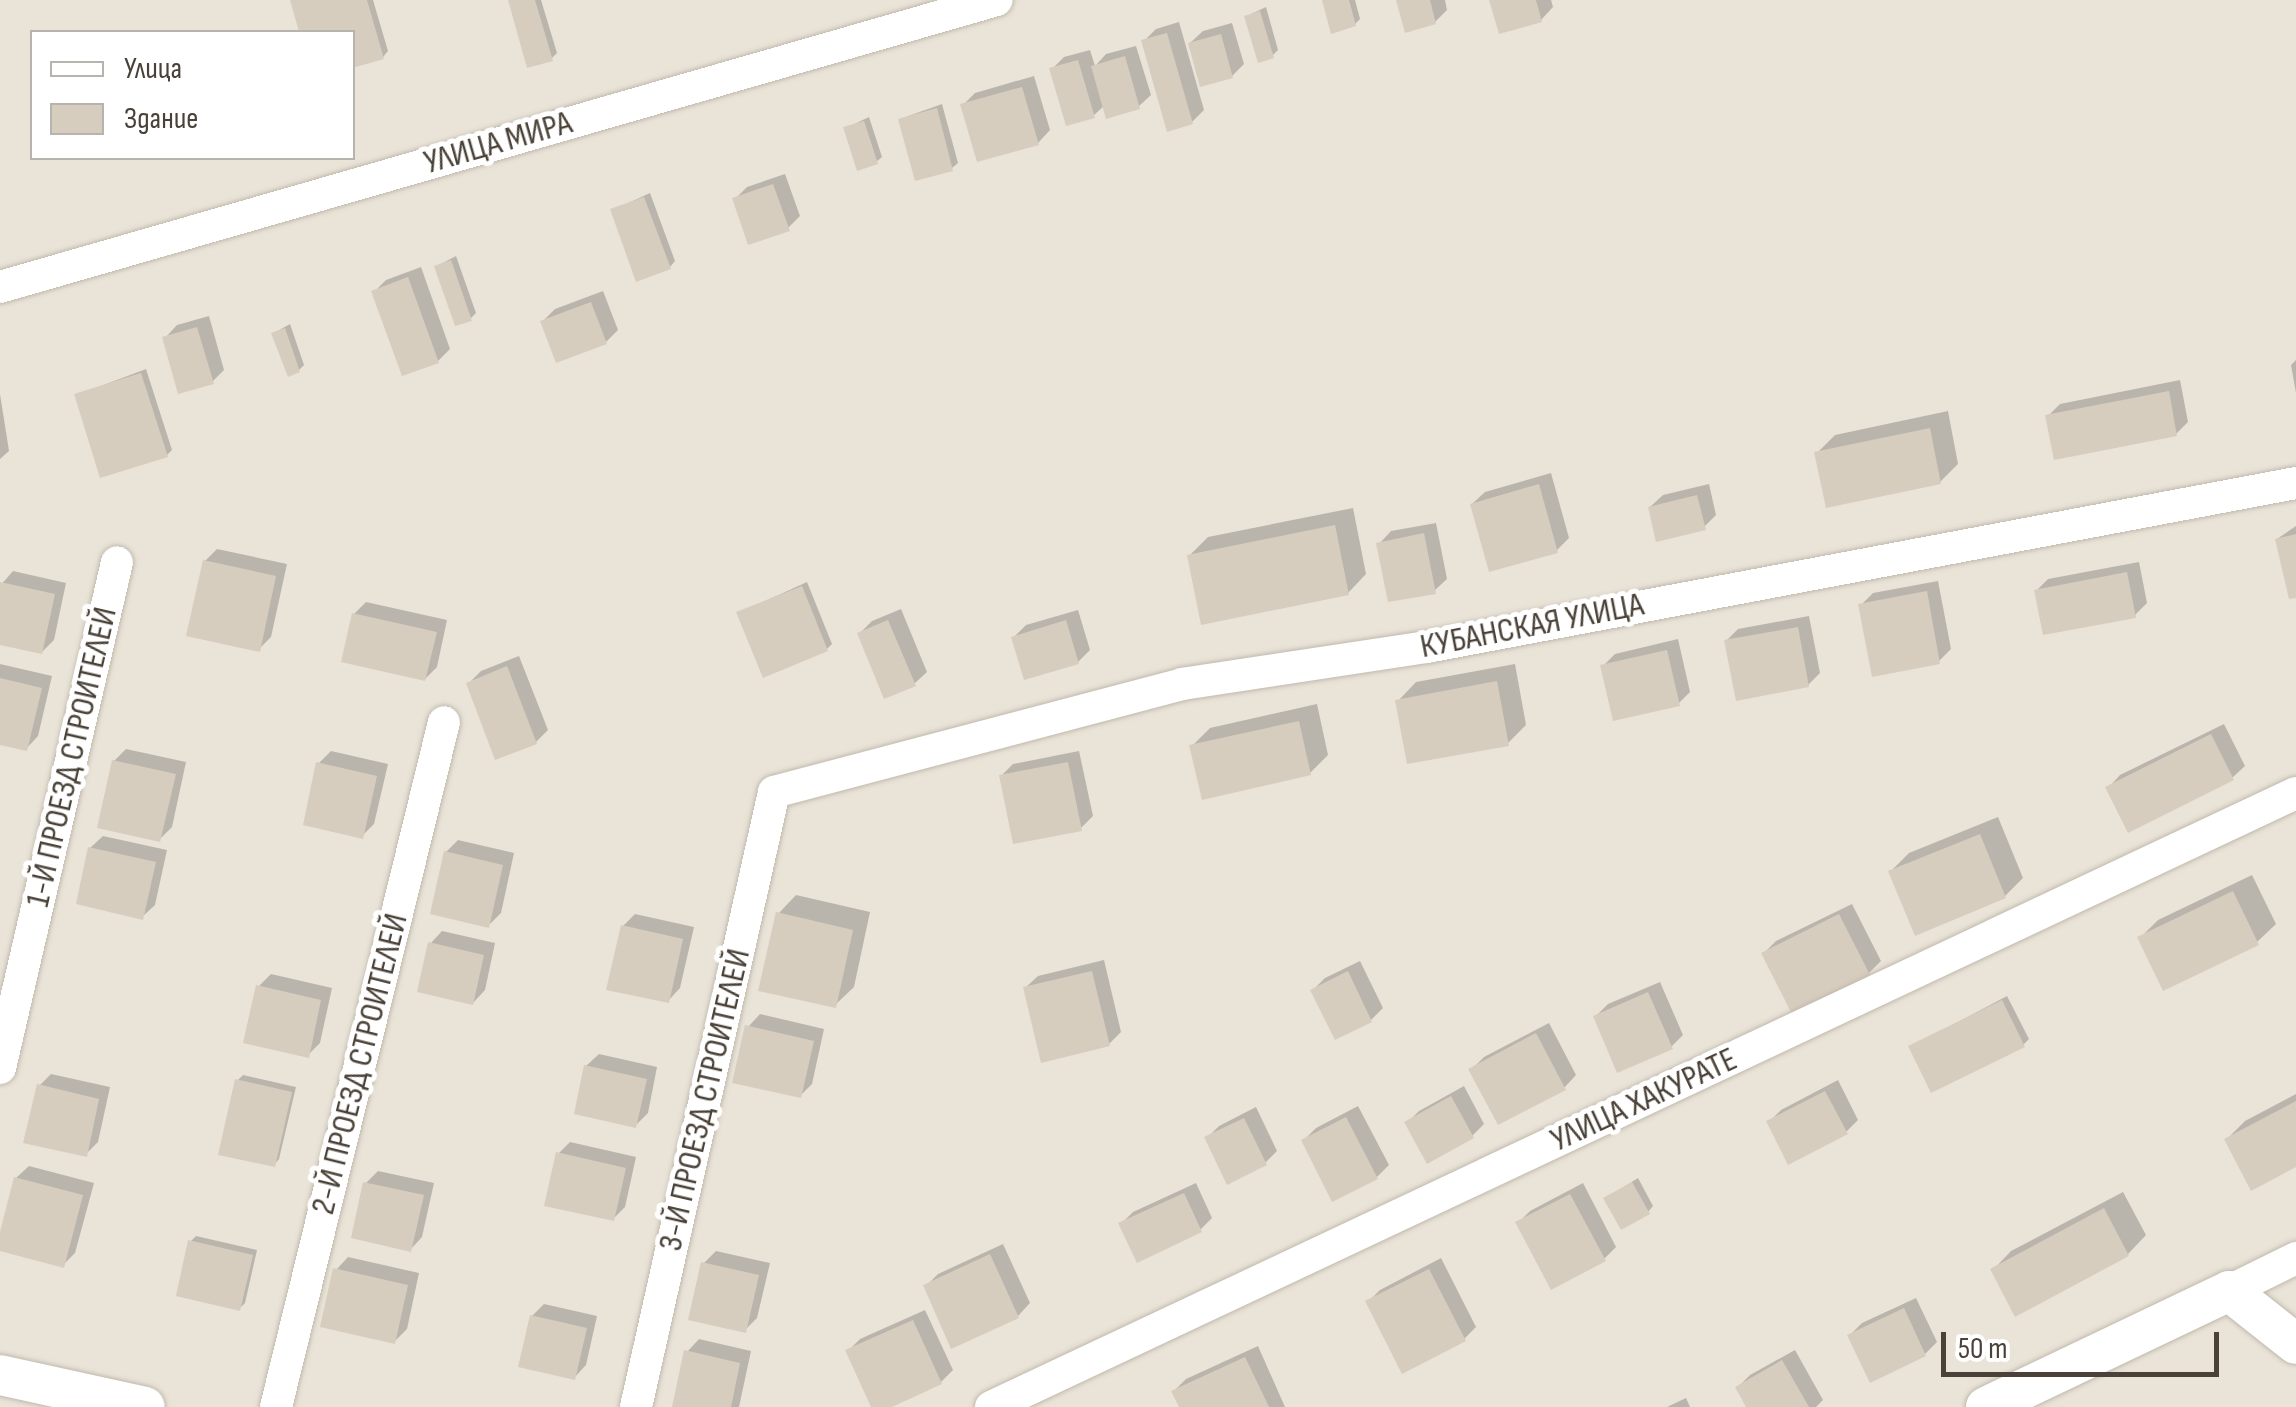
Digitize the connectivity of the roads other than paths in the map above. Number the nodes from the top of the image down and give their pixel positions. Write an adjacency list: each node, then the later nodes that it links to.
1 (997, 0): 2 (street, УЛИЦА МИРА)
2 (0, 286)
3 (2296, 483): 6 (street, КУБАНСКАЯ УЛИЦА)
4 (117, 562): 8 (street, 1-Й ПРОЕЗД СТРОИТЕЛЕЙ)
5 (444, 722): 14 (street, 2-Й ПРОЕЗД СТРОИТЕЛЕЙ)
6 (774, 792): 15 (street, 3-Й ПРОЕЗД СТРОИТЕЛЕЙ)
7 (2296, 793): 16 (street, УЛИЦА ХАКУРАТЕ)
8 (0, 1068)
9 (2296, 1258): 10 (street)
10 (2229, 1291): 11 (street); 17 (street)
11 (2296, 1344)
12 (0, 1375): 13 (street)
13 (145, 1407)
14 (276, 1407)
15 (636, 1407)
16 (991, 1407)
17 (1986, 1407)

